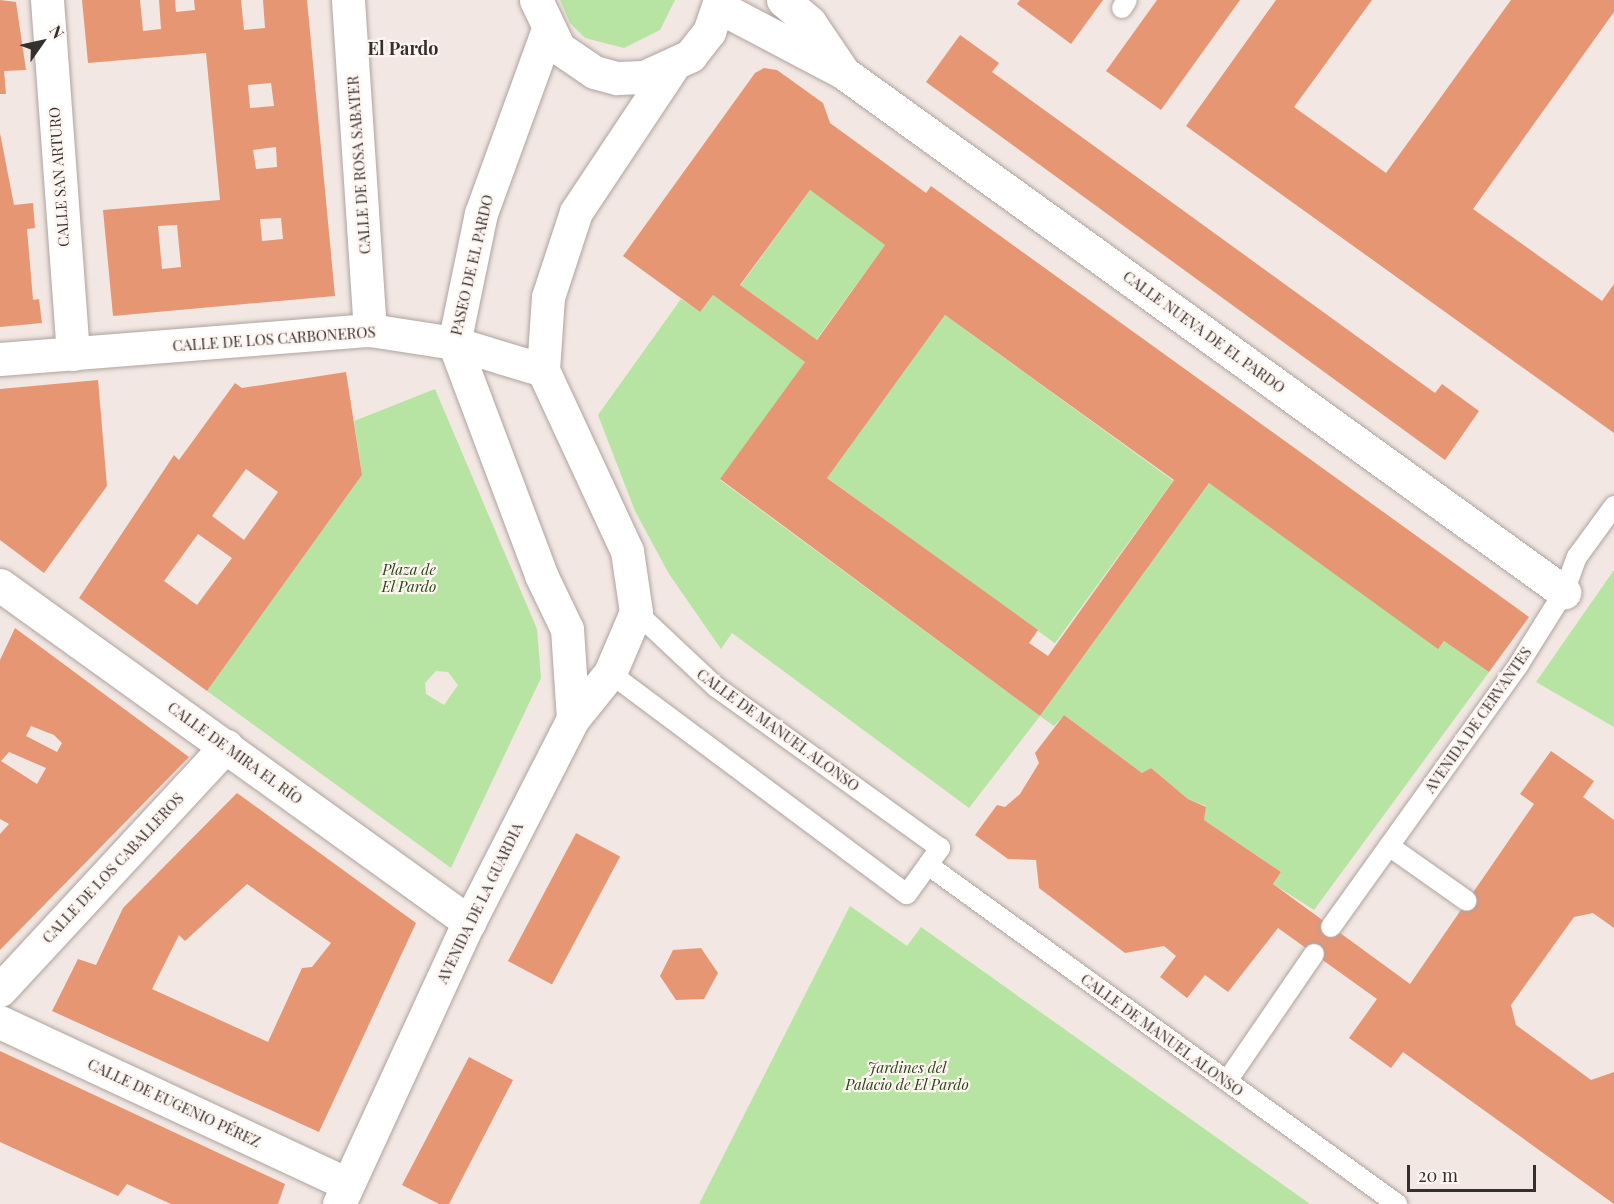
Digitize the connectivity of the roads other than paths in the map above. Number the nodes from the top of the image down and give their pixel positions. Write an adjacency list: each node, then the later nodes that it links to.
1 (46, 0): 11 (street, CALLE SAN ARTURO)
2 (348, 0): 9 (street, CALLE DE ROSA SABATER)
3 (536, 0): 6 (street)
4 (783, 0): 8 (street, CALLE NUEVA DE EL PARDO)
5 (722, 2): 7 (street); 8 (street, CALLE NUEVA DE EL PARDO)
6 (547, 32): 7 (street); 10 (street, PASEO DE EL PARDO)
7 (670, 69): 13 (street)
8 (843, 73): 16 (street, CALLE NUEVA DE EL PARDO)
9 (370, 330): 10 (street, CALLE DE LOS CARBONEROS); 11 (street, CALLE DE LOS CARBONEROS)
10 (454, 343): 13 (street, CALLE DE LOS CARBONEROS); 18 (street, PASEO DE EL PARDO)
11 (73, 354): 12 (street, CALLE DE LOS CARBONEROS)
12 (0, 358)
13 (543, 370): 17 (street)
14 (1614, 506): 16 (lane, AVENIDA DE CERVANTES)
15 (0, 585): 21 (street, CALLE DE MIRA EL RÍO)
16 (1564, 592): 22 (lane, AVENIDA DE CERVANTES)
17 (636, 612): 19 (street, AVENIDA DE LA GUARDIA); 23 (lane, CALLE DE MANUEL ALONSO)
18 (567, 629): 19 (street, PASEO DE EL PARDO); 20 (street, PASEO DE EL PARDO)
19 (610, 673): 20 (street, AVENIDA DE LA GUARDIA); 23 (lane, CALLE DE MANUEL ALONSO)
20 (573, 719): 25 (street, AVENIDA DE LA GUARDIA)
21 (226, 746): 25 (street, CALLE DE MIRA EL RÍO); 28 (street, CALLE DE LOS CABALLEROS)
22 (1389, 846): 24 (lane); 26 (lane, AVENIDA DE CERVANTES)
23 (928, 865): 30 (lane, CALLE DE MANUEL ALONSO)
24 (1467, 901)
25 (469, 922): 31 (street, AVENIDA DE LA GUARDIA)
26 (1331, 927)
27 (1314, 954): 30 (lane)
28 (0, 990)
29 (0, 1022): 31 (street, CALLE DE EUGENIO PÉREZ)
30 (1227, 1081): 32 (lane, CALLE DE MANUEL ALONSO)
31 (343, 1194)
32 (1397, 1204)

